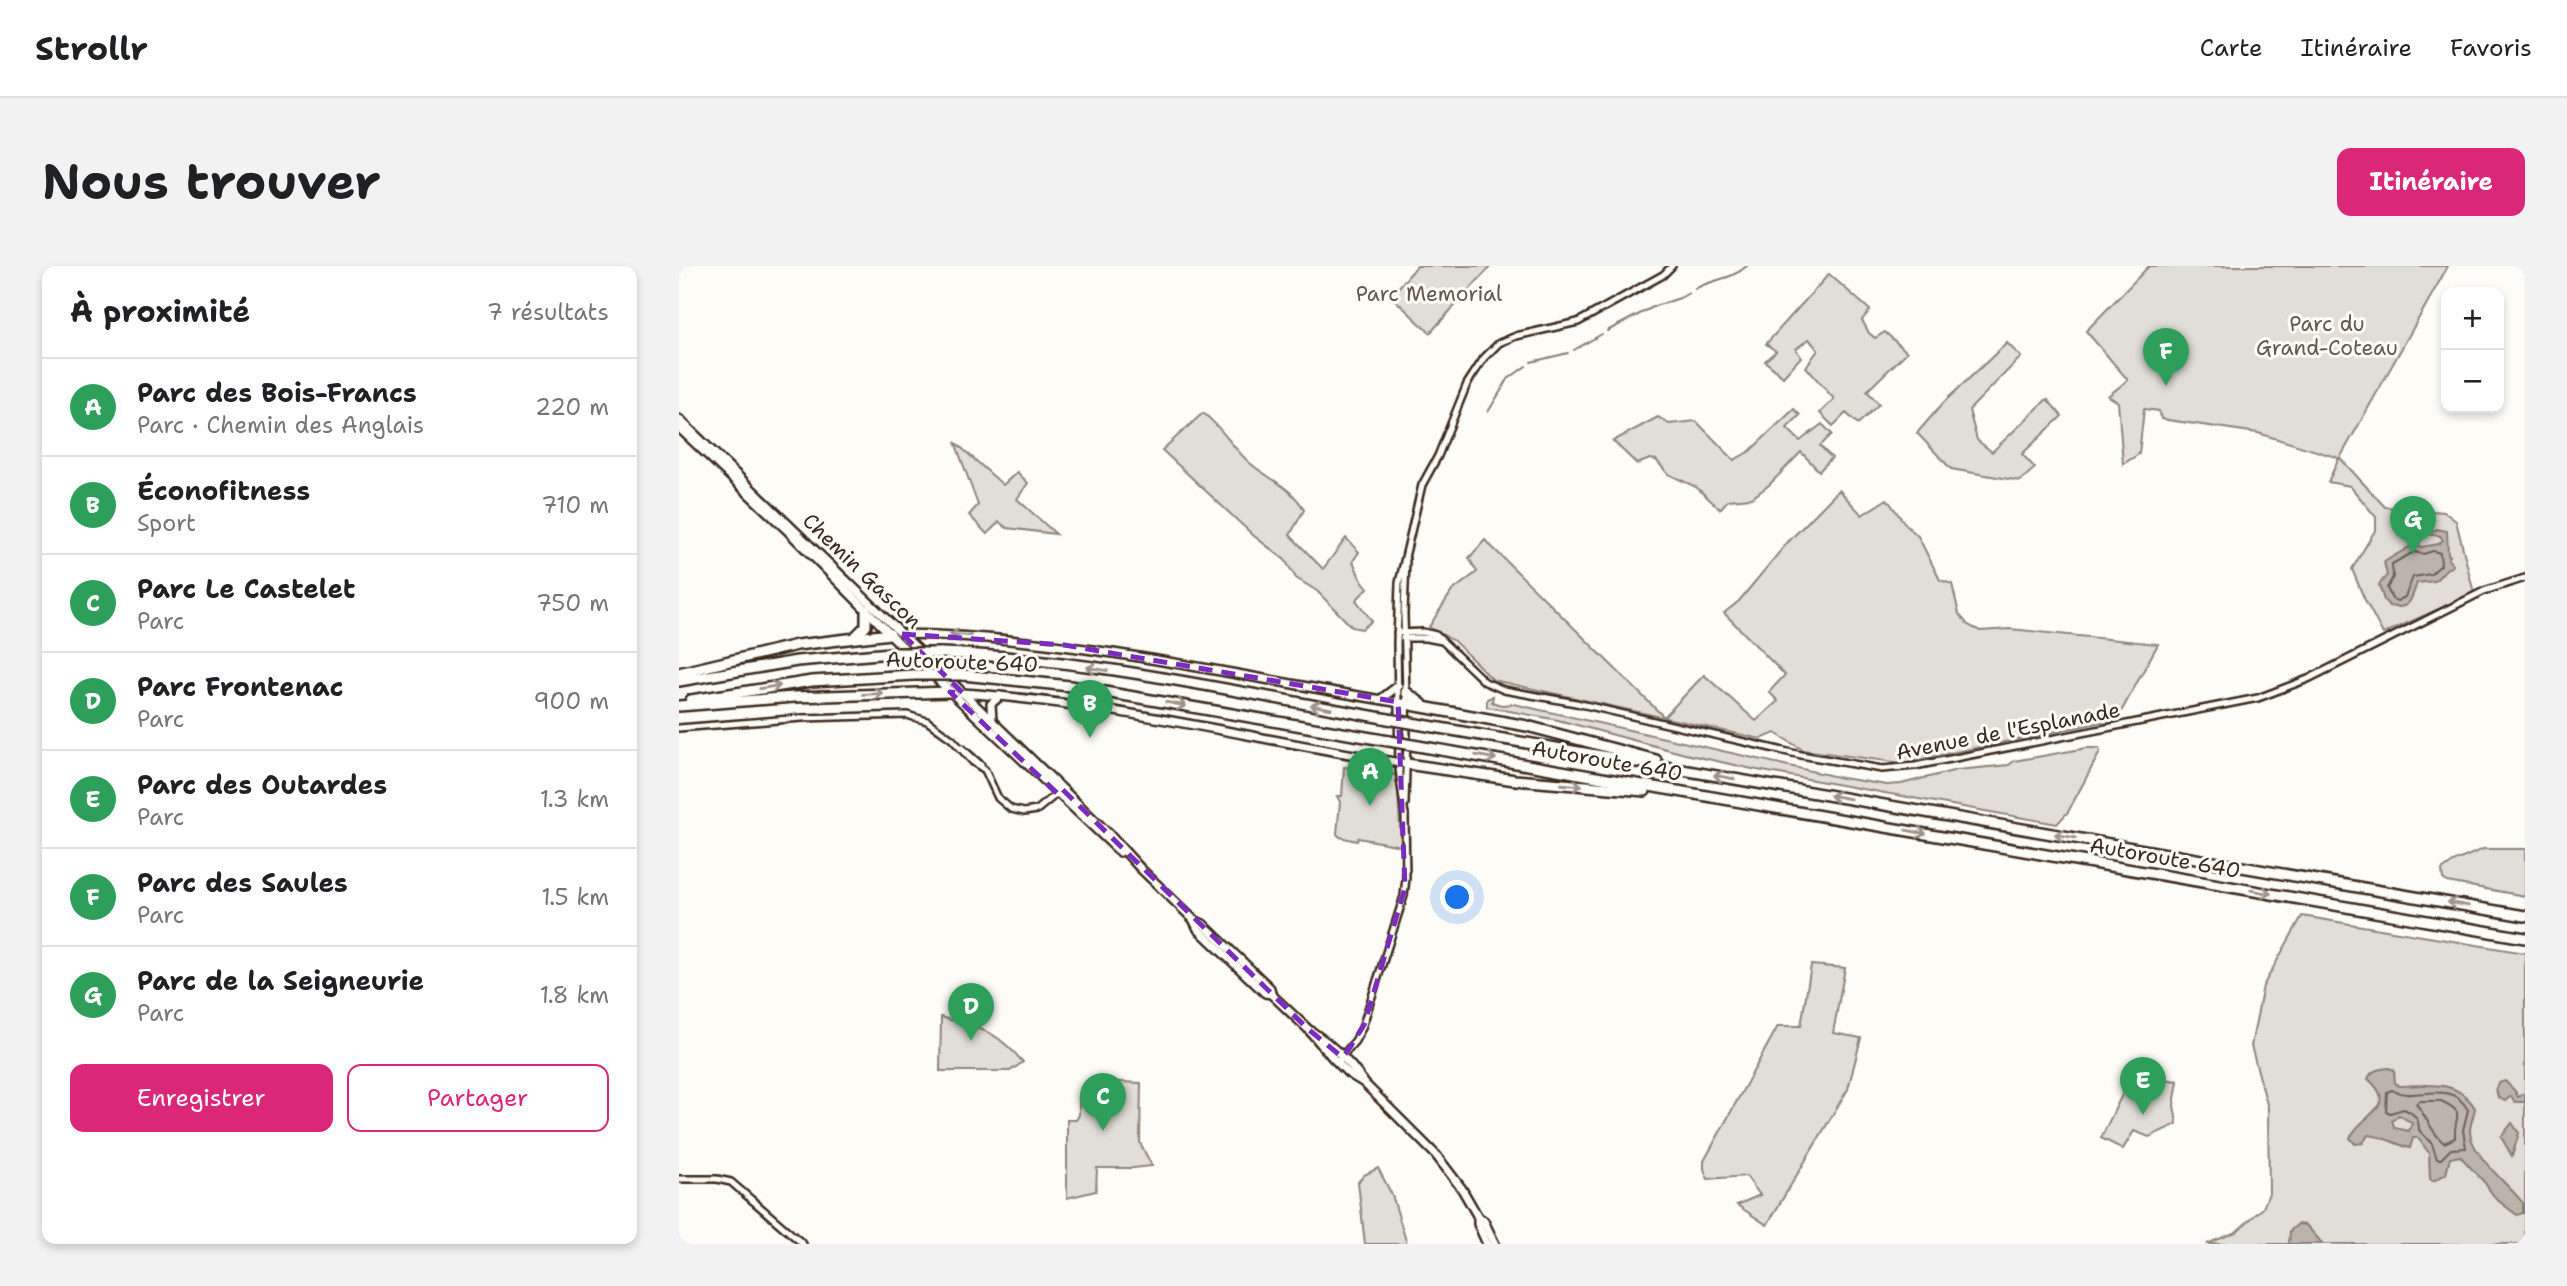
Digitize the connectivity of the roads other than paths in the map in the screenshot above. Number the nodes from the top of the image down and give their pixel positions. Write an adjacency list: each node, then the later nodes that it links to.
1 (1672, 266): 4 (street)
2 (679, 419): 8 (main road, Chemin Gascon)
3 (679, 428): 6 (main road, Chemin Gascon)
4 (1406, 559): 9 (street); 10 (street)
5 (2525, 578): 10 (street, Avenue de l'Esplanade)
6 (866, 610): 7 (main road, Chemin Gascon); 11 (highway)
7 (890, 634): 8 (main road); 11 (highway); 15 (main road, Chemin Gascon)
8 (902, 634): 17 (main road, Chemin Gascon); 19 (main road, one-way to 8)
9 (1397, 636): 10 (street, Avenue de l'Esplanade); 14 (street)
10 (1405, 636): 16 (street)
11 (854, 637): 12 (highway)
12 (679, 673)
13 (679, 681): 26 (highway, Autoroute 640, one-way to 13, bridge)
14 (1398, 686): 19 (main road); 20 (street)
15 (950, 692): 17 (main road); 21 (highway, one-way to 15); 27 (main road, Chemin Gascon)
16 (1406, 692): 20 (street); 22 (highway)
17 (963, 693): 18 (main road); 23 (main road, Chemin Gascon)
18 (1000, 696): 23 (main road); 25 (main road)
19 (1380, 699): 20 (main road)
20 (1402, 703): 22 (highway); 25 (street)
21 (679, 704): 28 (highway, Autoroute 640, one-way to 28, bridge)
22 (1427, 707): 26 (highway)
23 (992, 721): 27 (main road, Chemin Gascon)
24 (679, 728): 27 (street)
25 (1403, 763): 28 (highway, one-way to 28); 31 (street)
26 (1695, 772): 29 (highway, Autoroute 640, one-way to 26)
27 (1060, 792): 31 (main road, Chemin Gascon)
28 (1699, 795): 30 (highway, Autoroute 640, one-way to 30)
29 (2525, 916)
30 (2525, 937)
31 (1339, 1059): 33 (main road, Chemin Gascon)
32 (679, 1179): 34 (street)
33 (1478, 1217): 35 (main road, Chemin Gascon); 36 (main road, Chemin Gascon)
34 (803, 1244)
35 (1487, 1244)
36 (1495, 1244)

